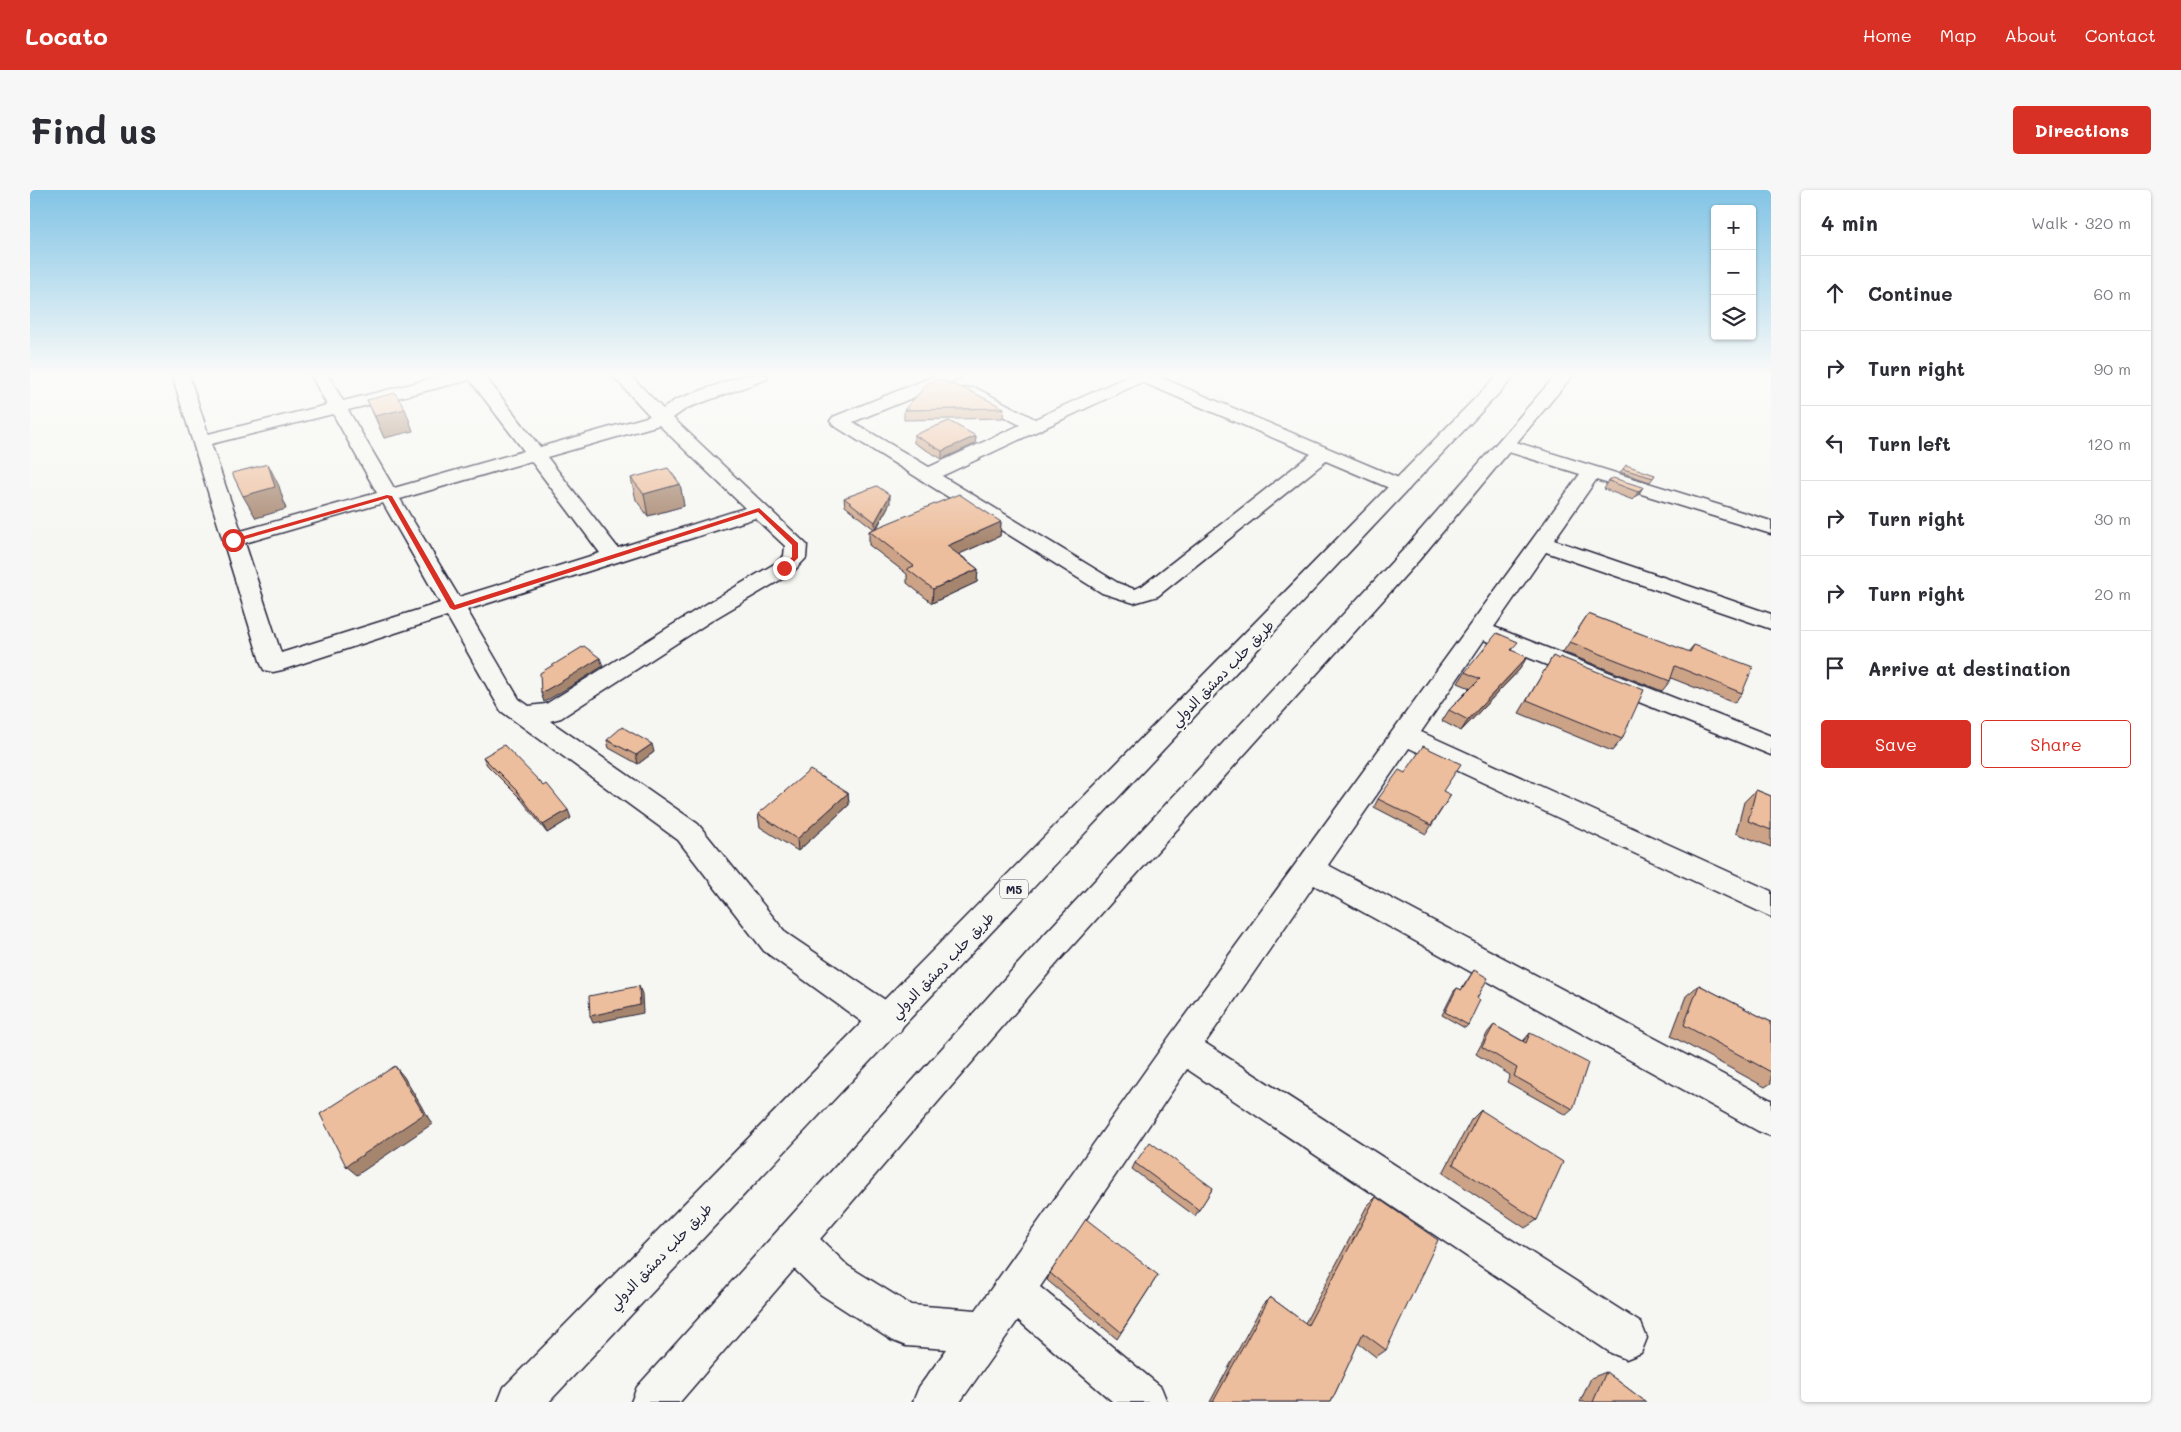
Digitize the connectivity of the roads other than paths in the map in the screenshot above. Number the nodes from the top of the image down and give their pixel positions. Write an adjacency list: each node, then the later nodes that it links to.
1 (198, 432): 12 (main road)
2 (240, 432): 12 (main road)
3 (352, 432): 19 (main road)
4 (517, 432): 15 (main road)
5 (615, 432): 15 (main road)
6 (676, 432): 20 (main road)
7 (857, 432): 17 (main road)
8 (1024, 432): 17 (main road)
9 (1271, 432): 14 (main road)
10 (1453, 432): 18 (main road, طريق حلب دمشق الدولي / M5)
11 (1517, 432): 13 (main road)
12 (201, 441): 22 (main road)
13 (1506, 445): 16 (main road); 36 (main road)
14 (1324, 454): 17 (main road); 18 (main road)
15 (535, 455): 19 (main road); 24 (main road)
16 (1592, 472): 21 (main road); 23 (main road)
17 (928, 475)
18 (1401, 486): 33 (main road, طريق حلب دمشق الدولي / M5)
19 (389, 496): 22 (main road); 25 (main road)
20 (759, 510): 24 (main road); 28 (main road)
21 (1771, 528)
22 (233, 540): 25 (main road)
23 (1541, 542): 26 (main road); 27 (main road)
24 (614, 557): 25 (main road)
25 (454, 608): 28 (main road)
26 (1771, 622)
27 (1479, 629): 29 (main road); 30 (main road)
28 (524, 715): 33 (main road)
29 (1404, 735): 31 (main road); 32 (main road)
30 (1771, 746)
31 (1309, 868): 34 (main road); 35 (main road)
32 (1771, 905)
33 (888, 1021): 40 (main road, طريق حلب دمشق الدولي / M5)
34 (1182, 1047): 37 (main road); 39 (main road)
35 (1771, 1119)
36 (794, 1241): 38 (main road); 41 (main road)
37 (1014, 1291): 38 (main road); 43 (main road)
38 (985, 1331): 42 (main road)
39 (1626, 1338)
40 (519, 1402)
41 (652, 1402)
42 (934, 1402)
43 (1146, 1402)

